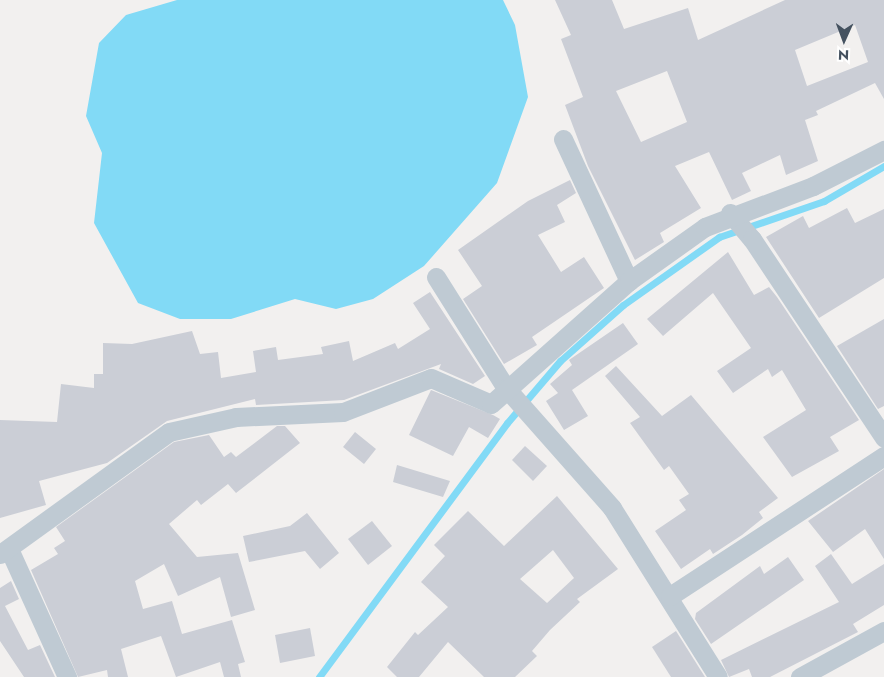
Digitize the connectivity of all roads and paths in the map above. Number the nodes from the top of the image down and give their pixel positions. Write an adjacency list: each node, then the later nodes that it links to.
1 (563, 139): 5 (street)
2 (884, 150): 3 (street)
3 (736, 218): 5 (street); 7 (street)
4 (436, 277): 6 (street)
5 (629, 281): 6 (street)
6 (511, 393): 9 (street); 10 (street)
7 (884, 438)
8 (884, 456): 10 (street)
9 (4, 552): 12 (street)
10 (670, 596): 13 (street)
11 (884, 631): 14 (street)
12 (67, 677)
13 (718, 677)
14 (800, 677)

